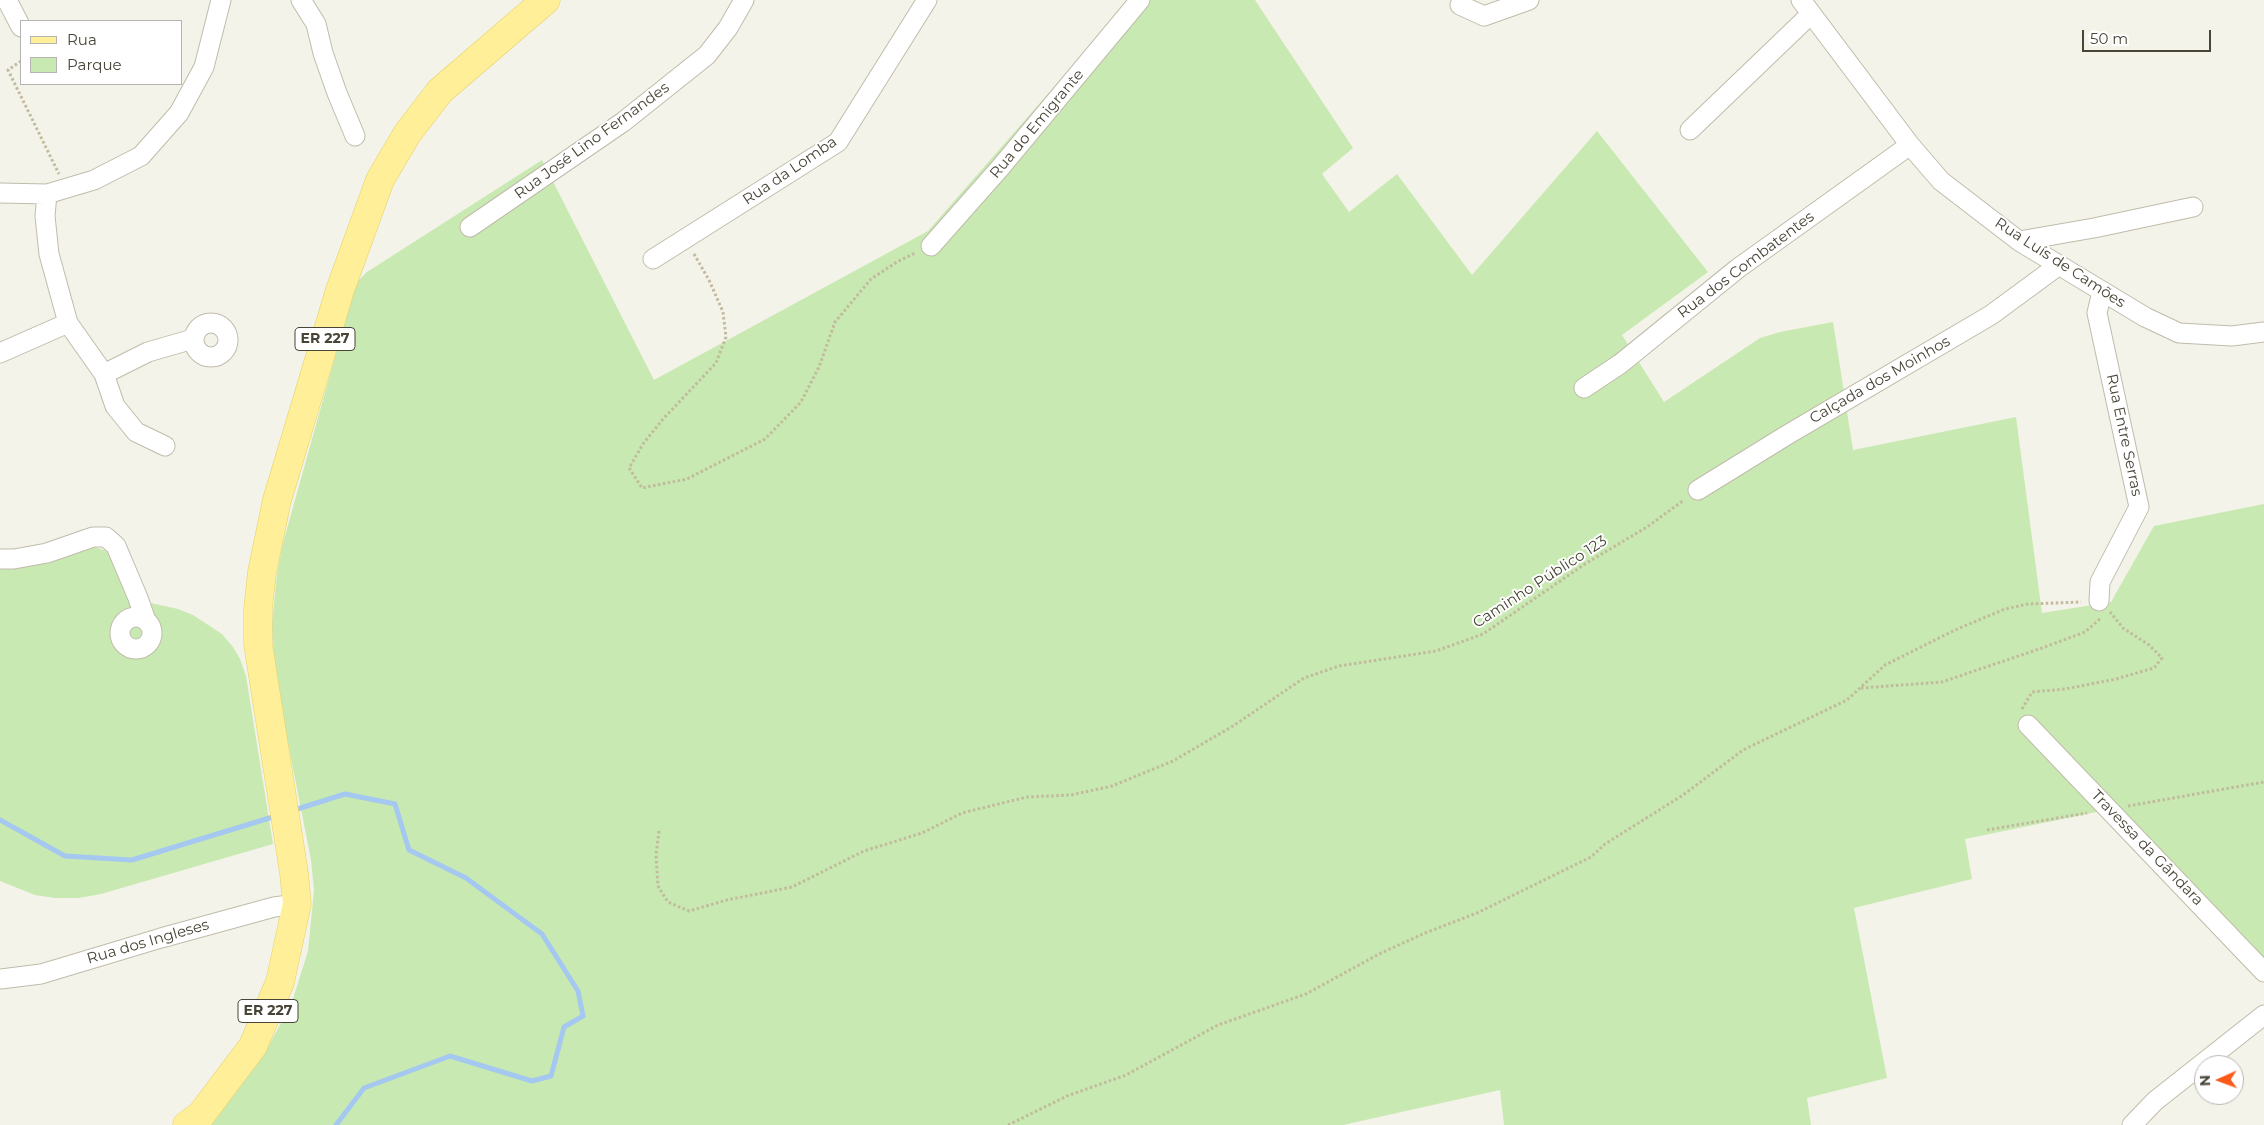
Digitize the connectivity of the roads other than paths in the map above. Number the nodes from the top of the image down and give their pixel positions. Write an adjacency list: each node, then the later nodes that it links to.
1 (7, 0): 11 (street)
2 (222, 0): 16 (street)
3 (301, 0): 13 (street)
4 (546, 0): 36 (main road, ER 227)
5 (744, 0): 18 (street, Rua José Lino Fernandes)
6 (927, 0): 21 (street, Rua da Lomba)
7 (1140, 0): 20 (street, Rua do Emigrante)
8 (1529, 0): 9 (street)
9 (1460, 5)
10 (1806, 7): 12 (street); 14 (street, Rua Luís de Camões)
11 (20, 25)
12 (1690, 130)
13 (356, 136)
14 (1910, 145): 19 (street, Rua Luís de Camões); 29 (street, Rua dos Combatentes)
15 (0, 193): 16 (street)
16 (47, 194): 24 (street)
17 (2193, 207): 19 (street)
18 (470, 227)
19 (2019, 240): 22 (street, Rua Luís de Camões)
20 (931, 246)
21 (653, 259)
22 (2059, 265): 23 (street, Rua Luís de Camões); 31 (street, Calçada dos Moinhos)
23 (2102, 292): 25 (street, Rua Luís de Camões); 33 (street, Rua Entre Serras)
24 (68, 322): 27 (street); 28 (street)
25 (2264, 332)
26 (194, 339): 28 (street)
27 (0, 353)
28 (104, 374): 30 (street)
29 (1584, 388)
30 (164, 446)
31 (1698, 490)
32 (0, 559): 34 (street)
33 (2104, 606)
34 (145, 618)
35 (2028, 725): 37 (street, Travessa da Gândara)
36 (297, 904): 38 (street, Rua dos Ingleses); 40 (main road, ER 227)
37 (2264, 972)
38 (0, 979)
39 (2264, 1015): 41 (street)
40 (187, 1125)
41 (2132, 1125)

